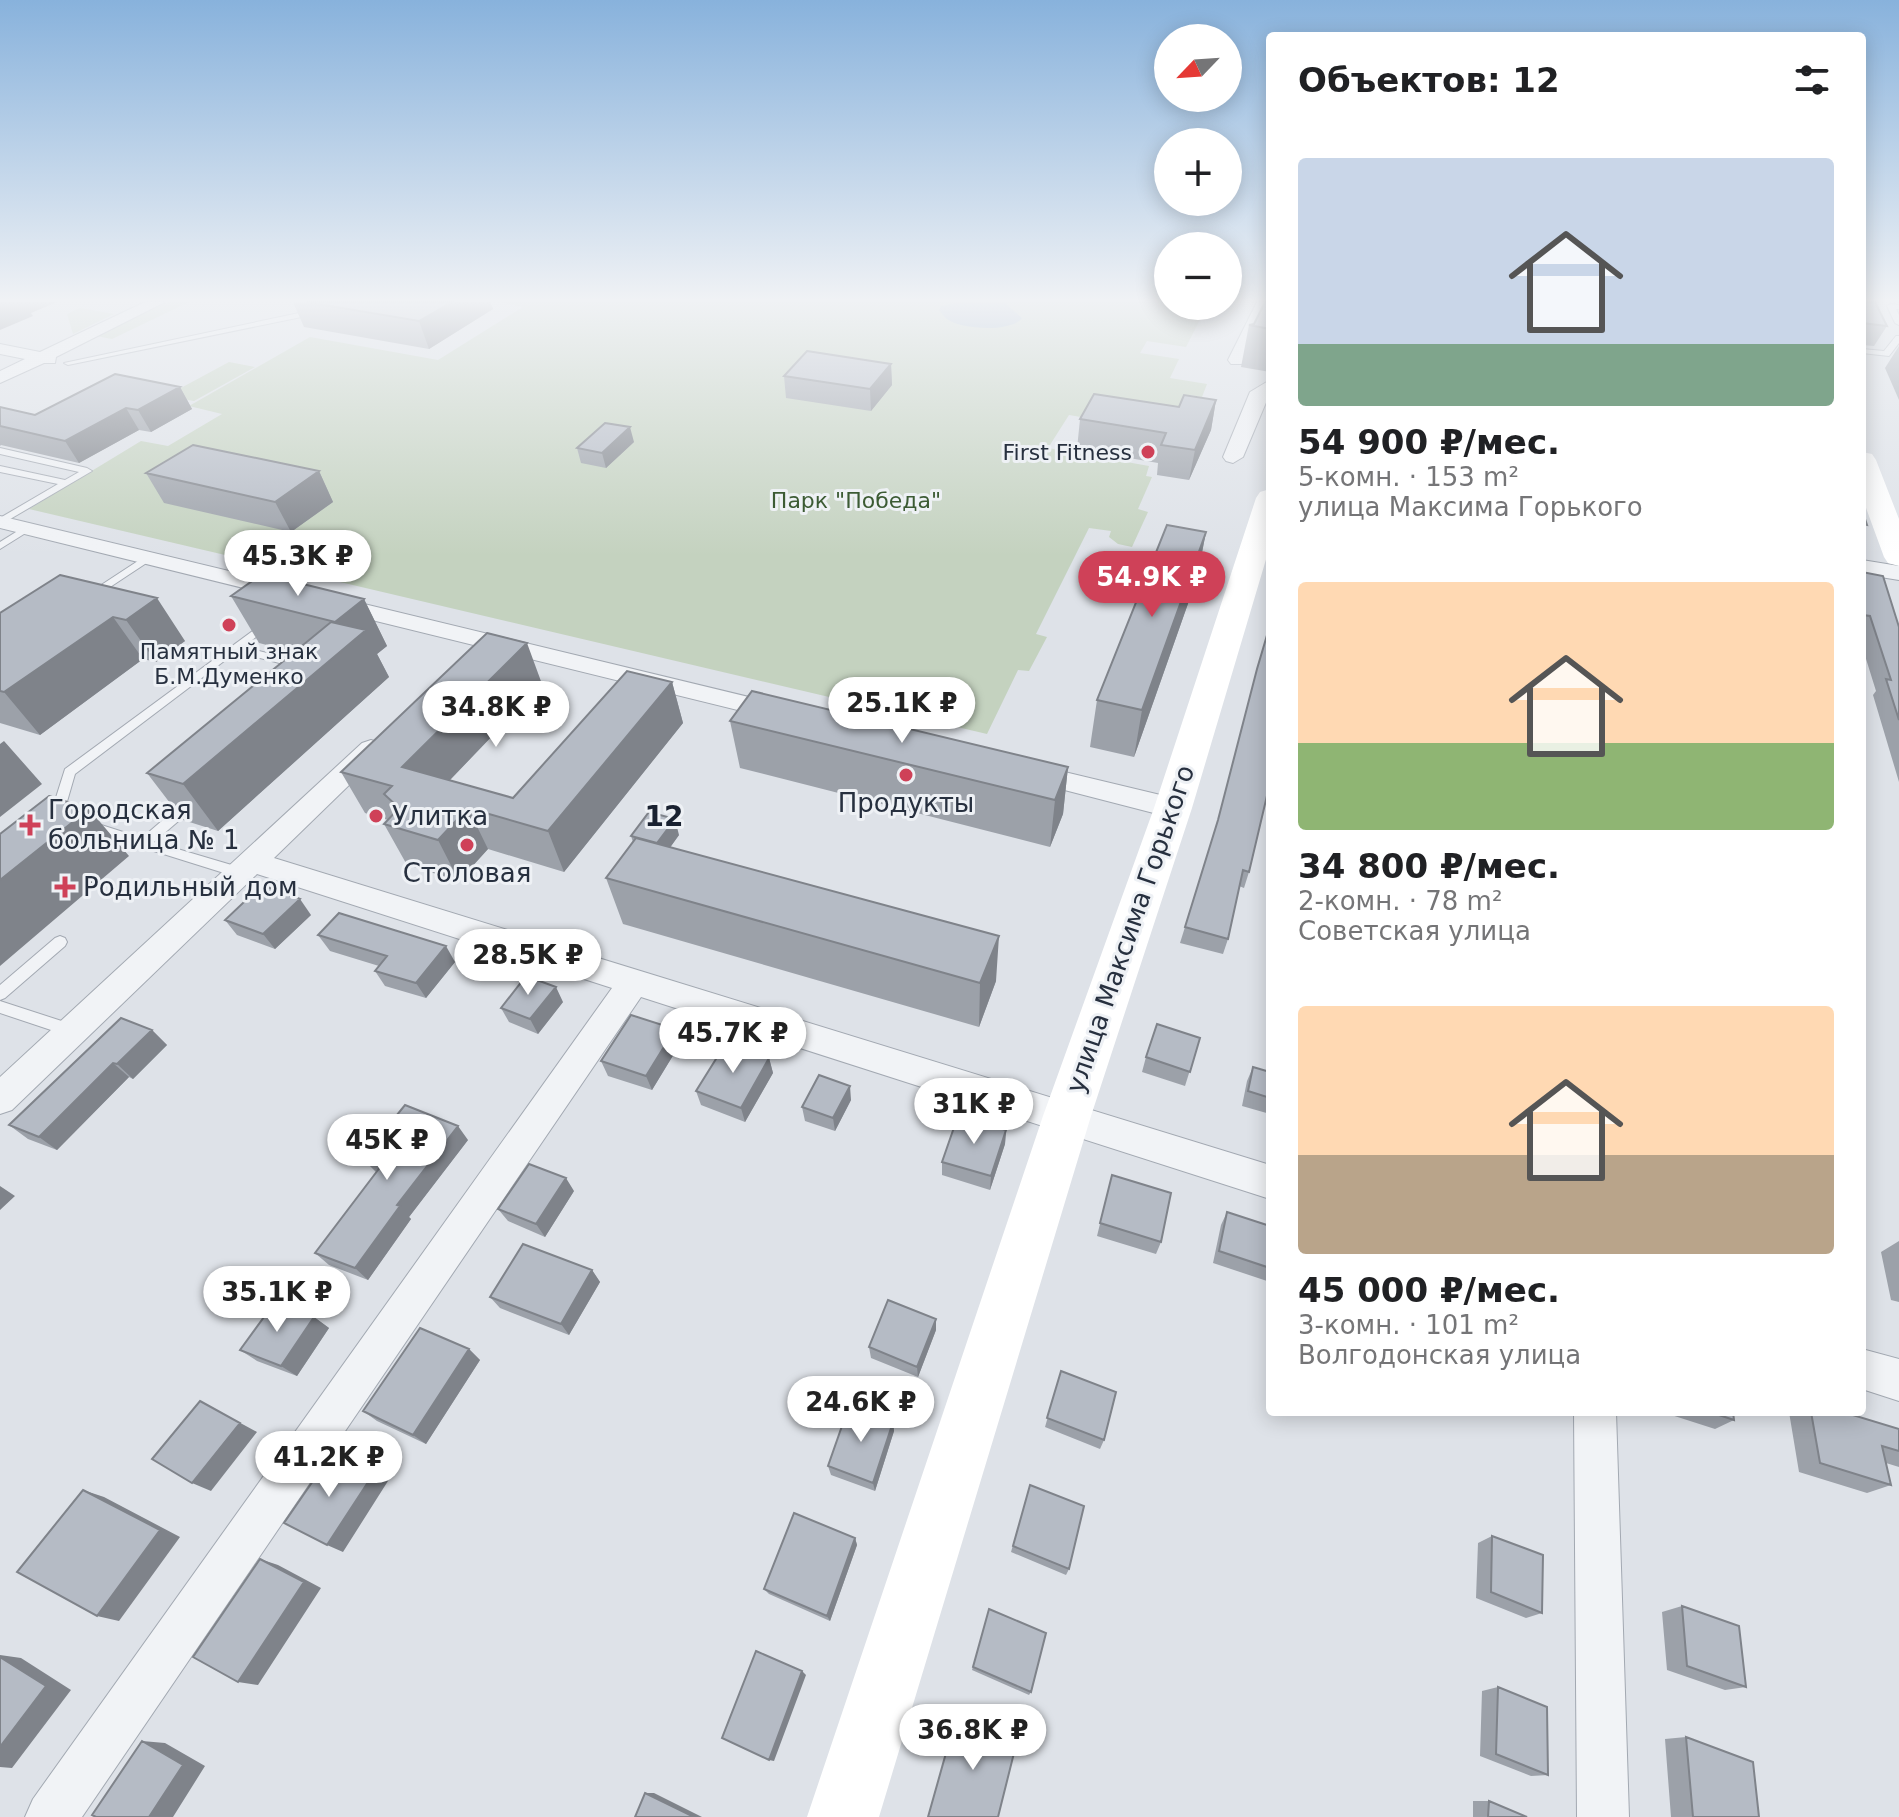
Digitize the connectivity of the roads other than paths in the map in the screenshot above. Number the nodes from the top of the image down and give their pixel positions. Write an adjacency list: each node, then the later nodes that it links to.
1 (20, 387): 3 (street)
2 (1266, 388): 5 (street)
3 (0, 397)
4 (2, 453): 8 (lane)
5 (1233, 457)
6 (0, 469): 8 (lane)
7 (1866, 470): 13 (street)
8 (65, 483): 10 (lane)
9 (1266, 511): 27 (street, улица Максима Горького)
10 (0, 522): 11 (street)
11 (27, 529): 12 (lane); 14 (street)
12 (0, 546)
13 (1899, 557)
14 (147, 558): 17 (street); 18 (lane)
15 (1866, 568): 16 (street)
16 (1899, 573)
17 (292, 604): 19 (street); 20 (lane)
18 (75, 606)
19 (486, 641): 21 (street); 23 (street)
20 (234, 648): 22 (lane); 28 (lane)
21 (457, 669)
22 (324, 670)
23 (808, 719)
24 (389, 733): 29 (street)
25 (1007, 768): 27 (street)
26 (201, 794): 28 (lane)
27 (1173, 808): 36 (street, улица Максима Горького)
28 (143, 844): 29 (lane)
29 (246, 867): 31 (street); 34 (street)
30 (60, 942): 32 (lane)
31 (633, 983): 36 (street); 41 (street)
32 (0, 994)
33 (0, 1007): 34 (lane)
34 (72, 1031): 35 (street)
35 (0, 1099)
36 (1067, 1116): 37 (street); 42 (street, улица Максима Горького)
37 (1266, 1181)
38 (1866, 1370): 39 (street)
39 (1899, 1380)
40 (1595, 1416): 43 (street)
41 (51, 1817)
42 (843, 1817)
43 (1603, 1817)

